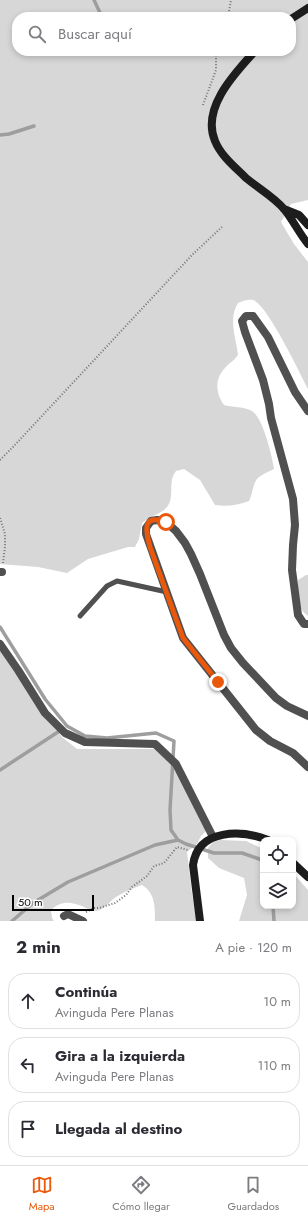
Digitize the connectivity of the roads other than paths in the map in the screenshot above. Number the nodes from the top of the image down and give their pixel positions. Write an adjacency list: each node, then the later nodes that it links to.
1 (308, 8): 2 (street)
2 (296, 15)
3 (251, 56): 4 (street)
4 (284, 208): 5 (street); 6 (street)
5 (308, 225)
6 (308, 244)
7 (308, 411): 10 (street)
8 (167, 592): 9 (lane); 12 (street); 13 (street)
9 (80, 616)
10 (308, 624)
11 (0, 644): 14 (street)
12 (308, 716)
13 (308, 767)
14 (213, 837): 15 (street); 20 (street)
15 (260, 838)
16 (296, 866): 17 (street)
17 (308, 877)
18 (64, 916): 19 (street)
19 (83, 921)
20 (200, 921)

